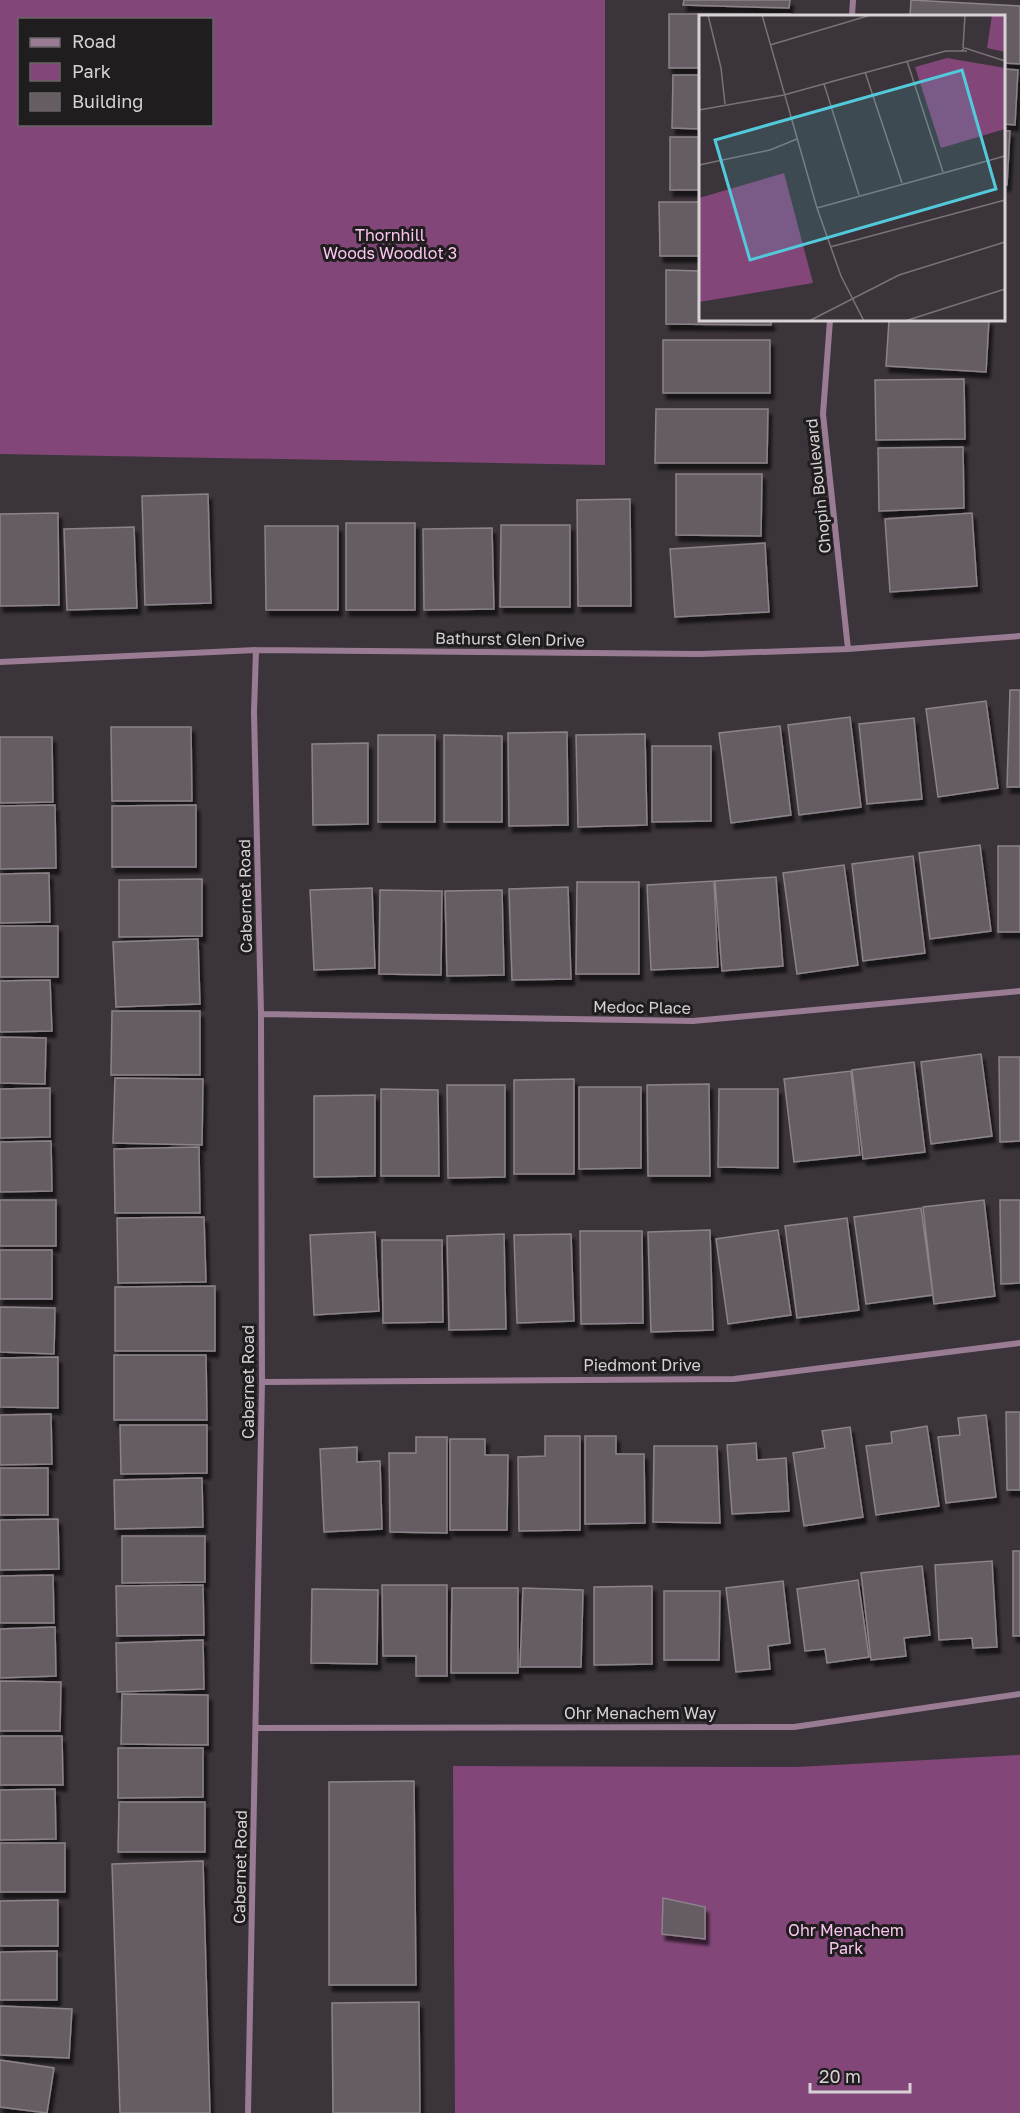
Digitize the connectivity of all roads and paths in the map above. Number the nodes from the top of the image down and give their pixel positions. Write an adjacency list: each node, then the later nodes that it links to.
1 (853, 0): 2 (street)
2 (852, 15)
3 (830, 321): 5 (street, Chopin Boulevard)
4 (1020, 636): 5 (street, Bathurst Glen Drive)
5 (848, 649): 6 (street, Bathurst Glen Drive)
6 (256, 650): 7 (street, Bathurst Glen Drive); 9 (street, Cabernet Road)
7 (0, 662)
8 (1020, 991): 9 (street, Medoc Place)
9 (261, 1014): 11 (street, Cabernet Road)
10 (1020, 1343): 11 (street, Piedmont Drive)
11 (262, 1382): 13 (street, Cabernet Road)
12 (1020, 1694): 13 (street, Ohr Menachem Way)
13 (257, 1728): 14 (street, Cabernet Road)
14 (248, 2113)

